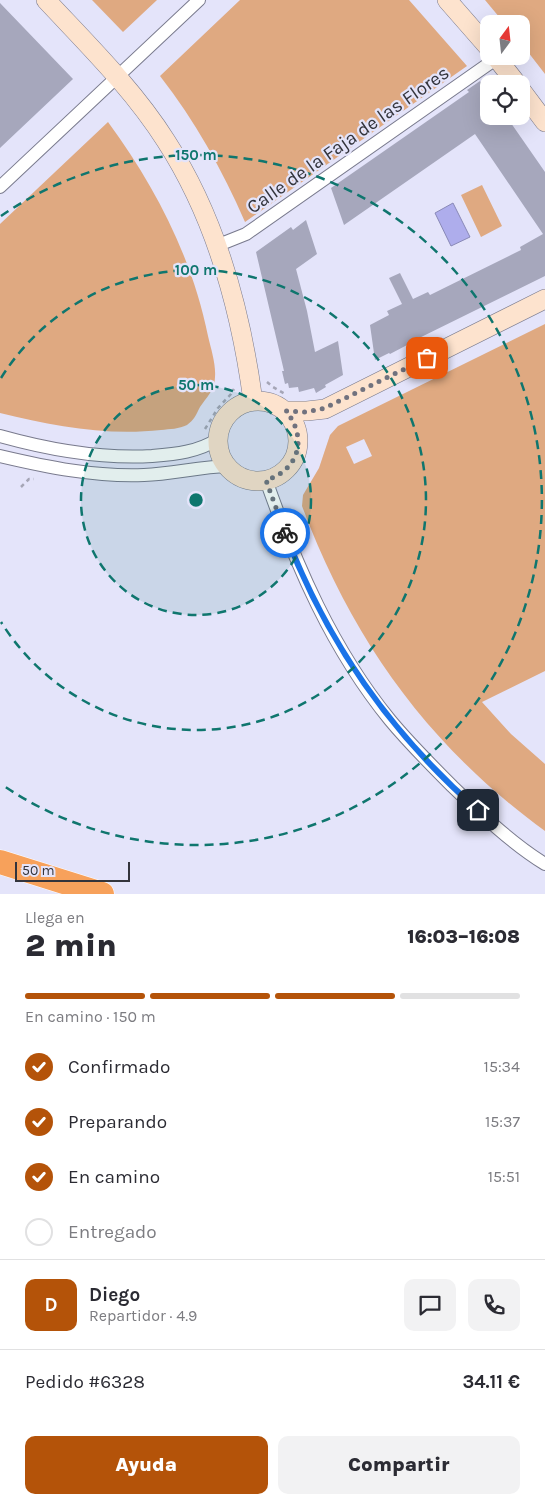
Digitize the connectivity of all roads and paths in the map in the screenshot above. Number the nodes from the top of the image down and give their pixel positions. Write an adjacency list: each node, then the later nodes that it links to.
1 (46, 0): 8 (street)
2 (199, 0): 8 (street)
3 (447, 0): 4 (street)
4 (480, 38)
5 (480, 64): 12 (street, Calle de la Faja de las Flores)
6 (502, 65): 7 (street)
7 (510, 75)
8 (117, 77): 11 (street); 12 (street)
9 (530, 102): 10 (street)
10 (545, 122)
11 (0, 187)
12 (216, 246): 15 (street)
13 (545, 299): 16 (street)
14 (235, 386): 19 (path)
15 (253, 401): 17 (street); 19 (street)
16 (325, 408): 17 (street); 20 (street)
17 (286, 411): 20 (street)
18 (0, 436): 19 (street)
19 (210, 436): 22 (street)
20 (298, 440): 23 (street)
21 (0, 456): 22 (street)
22 (227, 466): 23 (street)
23 (266, 480): 25 (street)
24 (0, 862): 26 (highway)
25 (545, 864)
26 (102, 894)

